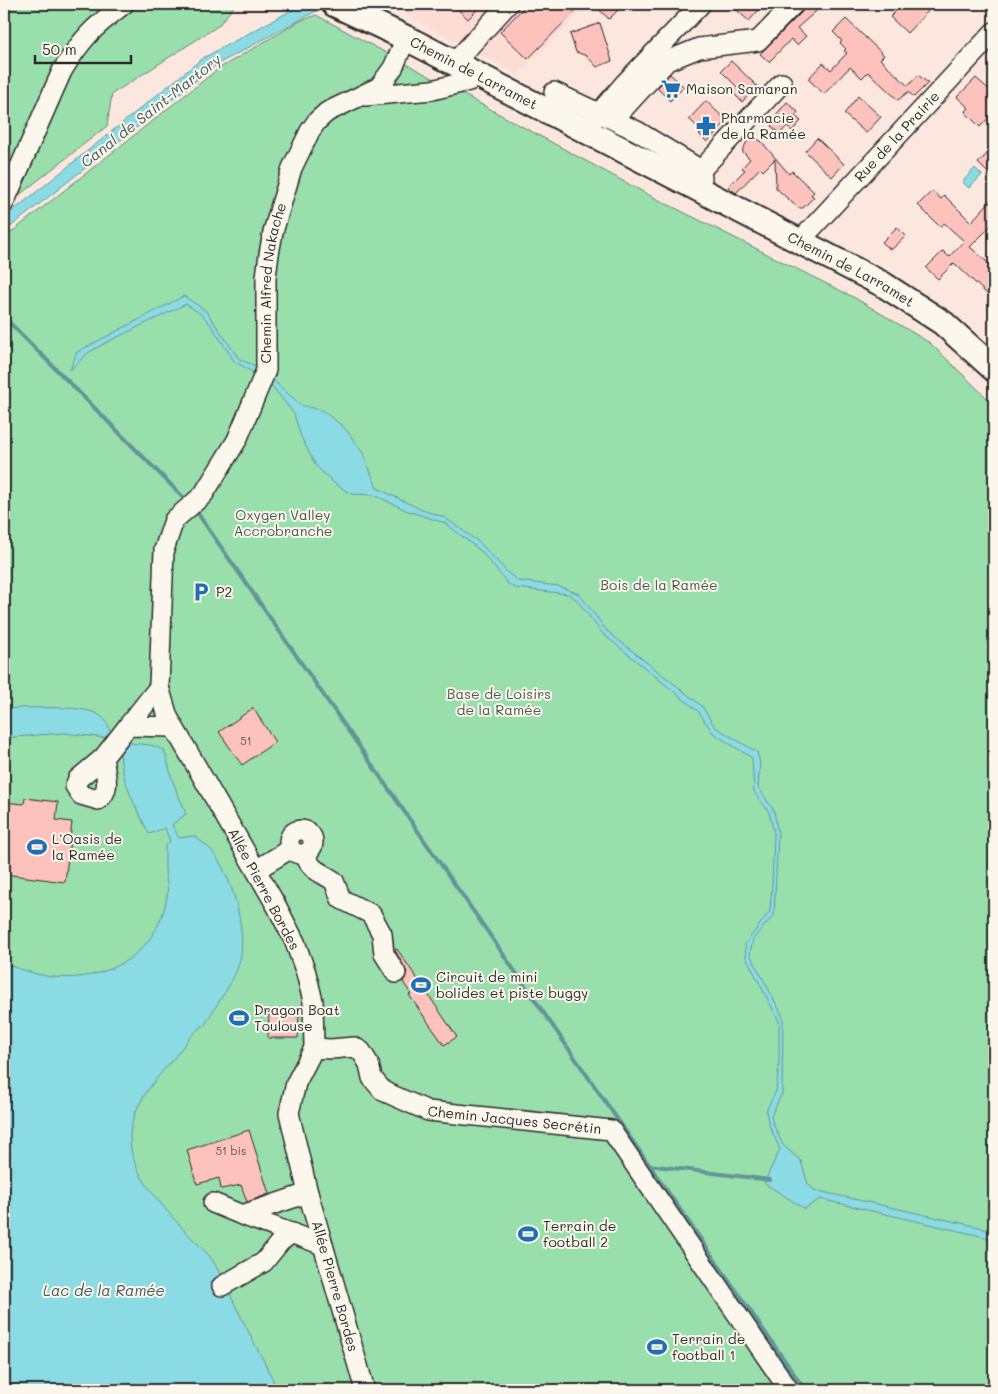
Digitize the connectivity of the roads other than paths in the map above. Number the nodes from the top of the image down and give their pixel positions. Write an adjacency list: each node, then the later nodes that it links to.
1 (124, 4): 16 (street)
2 (334, 4): 6 (main road, Chemin de Larramet)
3 (508, 4): 9 (street, Chemin Alfred Nakache)
4 (701, 4): 11 (street)
5 (794, 4): 11 (street)
6 (364, 11): 8 (main road, Chemin de Larramet)
7 (994, 32): 17 (street, Rue de la Prairie)
8 (406, 38): 9 (main road, Chemin de Larramet); 13 (street, Chemin Alfred Nakache)
9 (464, 68): 13 (street, Chemin Alfred Nakache); 14 (main road, Chemin de Larramet)
10 (782, 83): 15 (street)
11 (630, 88): 14 (street)
12 (554, 92): 14 (street)
13 (362, 96): 19 (street, Chemin Alfred Nakache)
14 (599, 120): 15 (main road, Chemin de Larramet); 15 (street, Chemin de Larramet)
15 (699, 179): 17 (main road, Chemin de Larramet)
16 (4, 203)
17 (800, 242): 18 (main road, Chemin de Larramet)
18 (994, 369)
19 (159, 687): 20 (street, Allée Pierre Bordes); 20 (street)
20 (173, 727): 21 (street, Allée Pierre Bordes)
21 (266, 864): 22 (street); 23 (street, Allée Pierre Bordes)
22 (396, 974)
23 (314, 1048): 24 (street, Allée Pierre Bordes); 31 (street, Chemin Jacques Secrétin)
24 (308, 1193): 26 (street); 28 (street, Allée Pierre Bordes)
25 (212, 1203): 26 (street)
26 (242, 1215): 27 (street)
27 (292, 1233): 28 (street); 29 (street)
28 (323, 1245): 30 (street, Allée Pierre Bordes)
29 (222, 1286)
30 (365, 1390)
31 (789, 1390)

